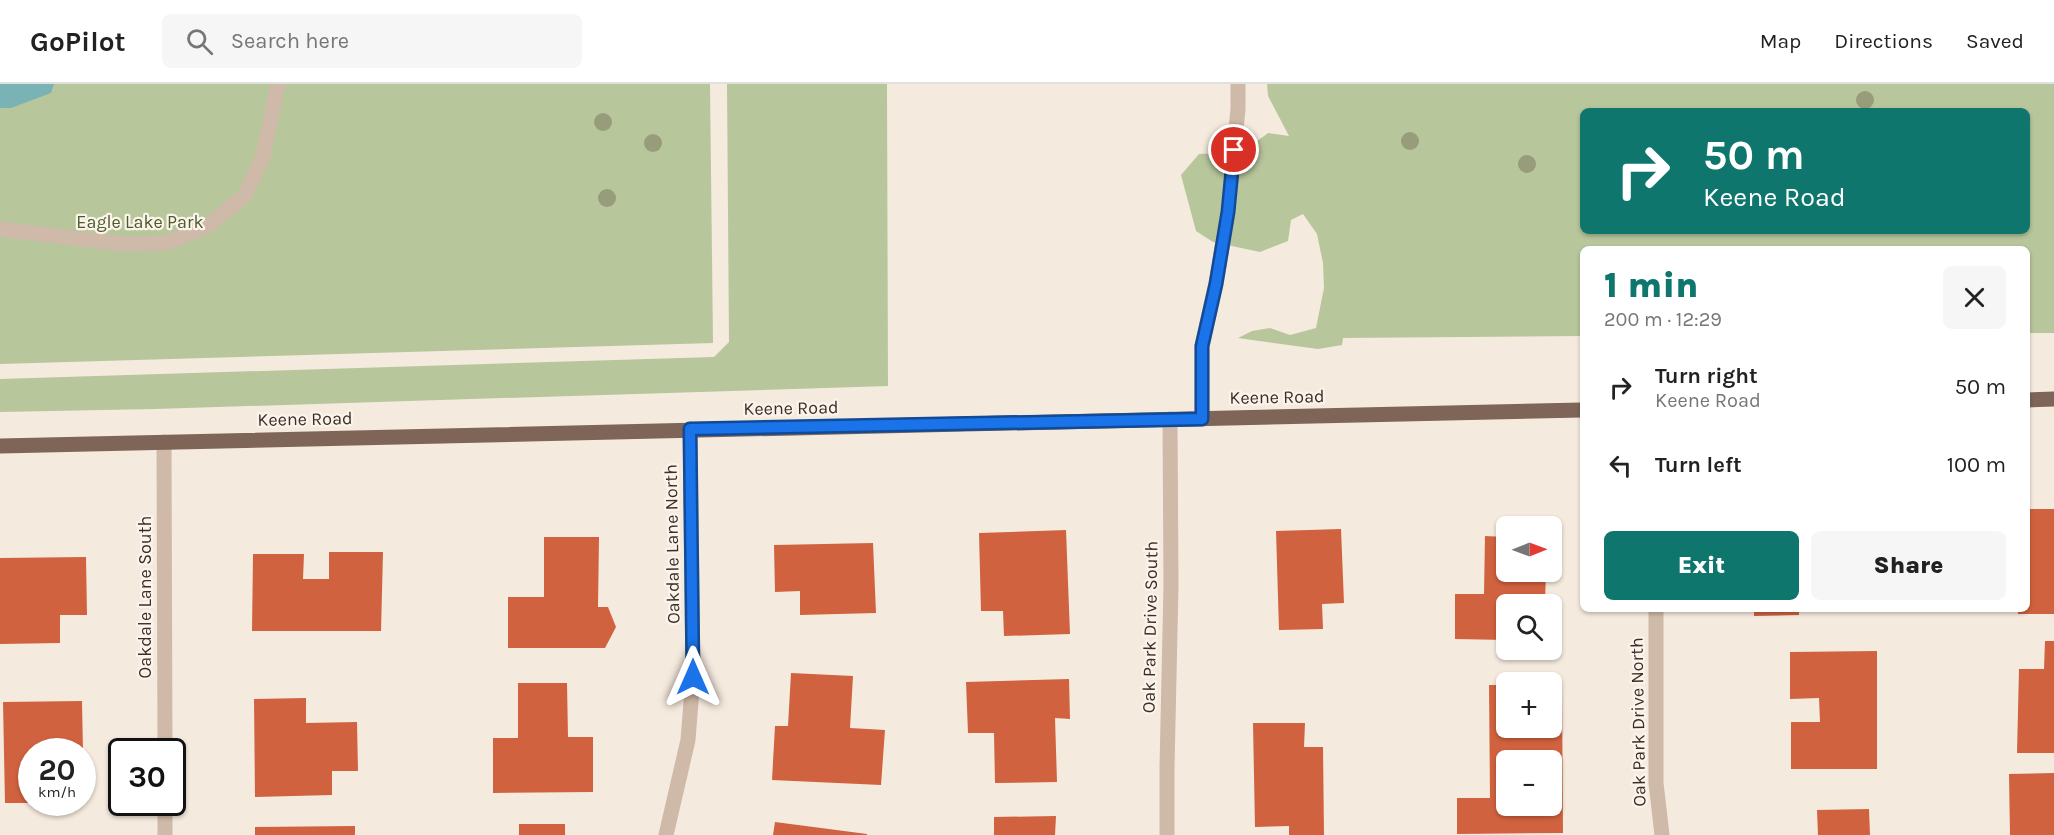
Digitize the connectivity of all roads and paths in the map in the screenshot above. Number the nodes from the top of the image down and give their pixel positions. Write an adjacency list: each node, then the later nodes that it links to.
1 (278, 84): 3 (street)
2 (1238, 84): 8 (street)
3 (0, 229)
4 (2054, 399): 5 (main road)
5 (2030, 400)
6 (1580, 410): 8 (main road, Keene Road)
7 (1170, 419): 8 (main road, Keene Road); 9 (main road, Keene Road); 17 (street, Oak Park Drive South)
8 (1202, 419)
9 (690, 429): 10 (main road, Keene Road); 16 (street, Oakdale Lane North)
10 (164, 442): 11 (main road, Keene Road); 13 (street, Oakdale Lane South)
11 (0, 446)
12 (1656, 612): 18 (street, Oak Park Drive North)
13 (165, 738)
14 (165, 816): 15 (street)
15 (165, 835)
16 (666, 835)
17 (1167, 835)
18 (1662, 835)

